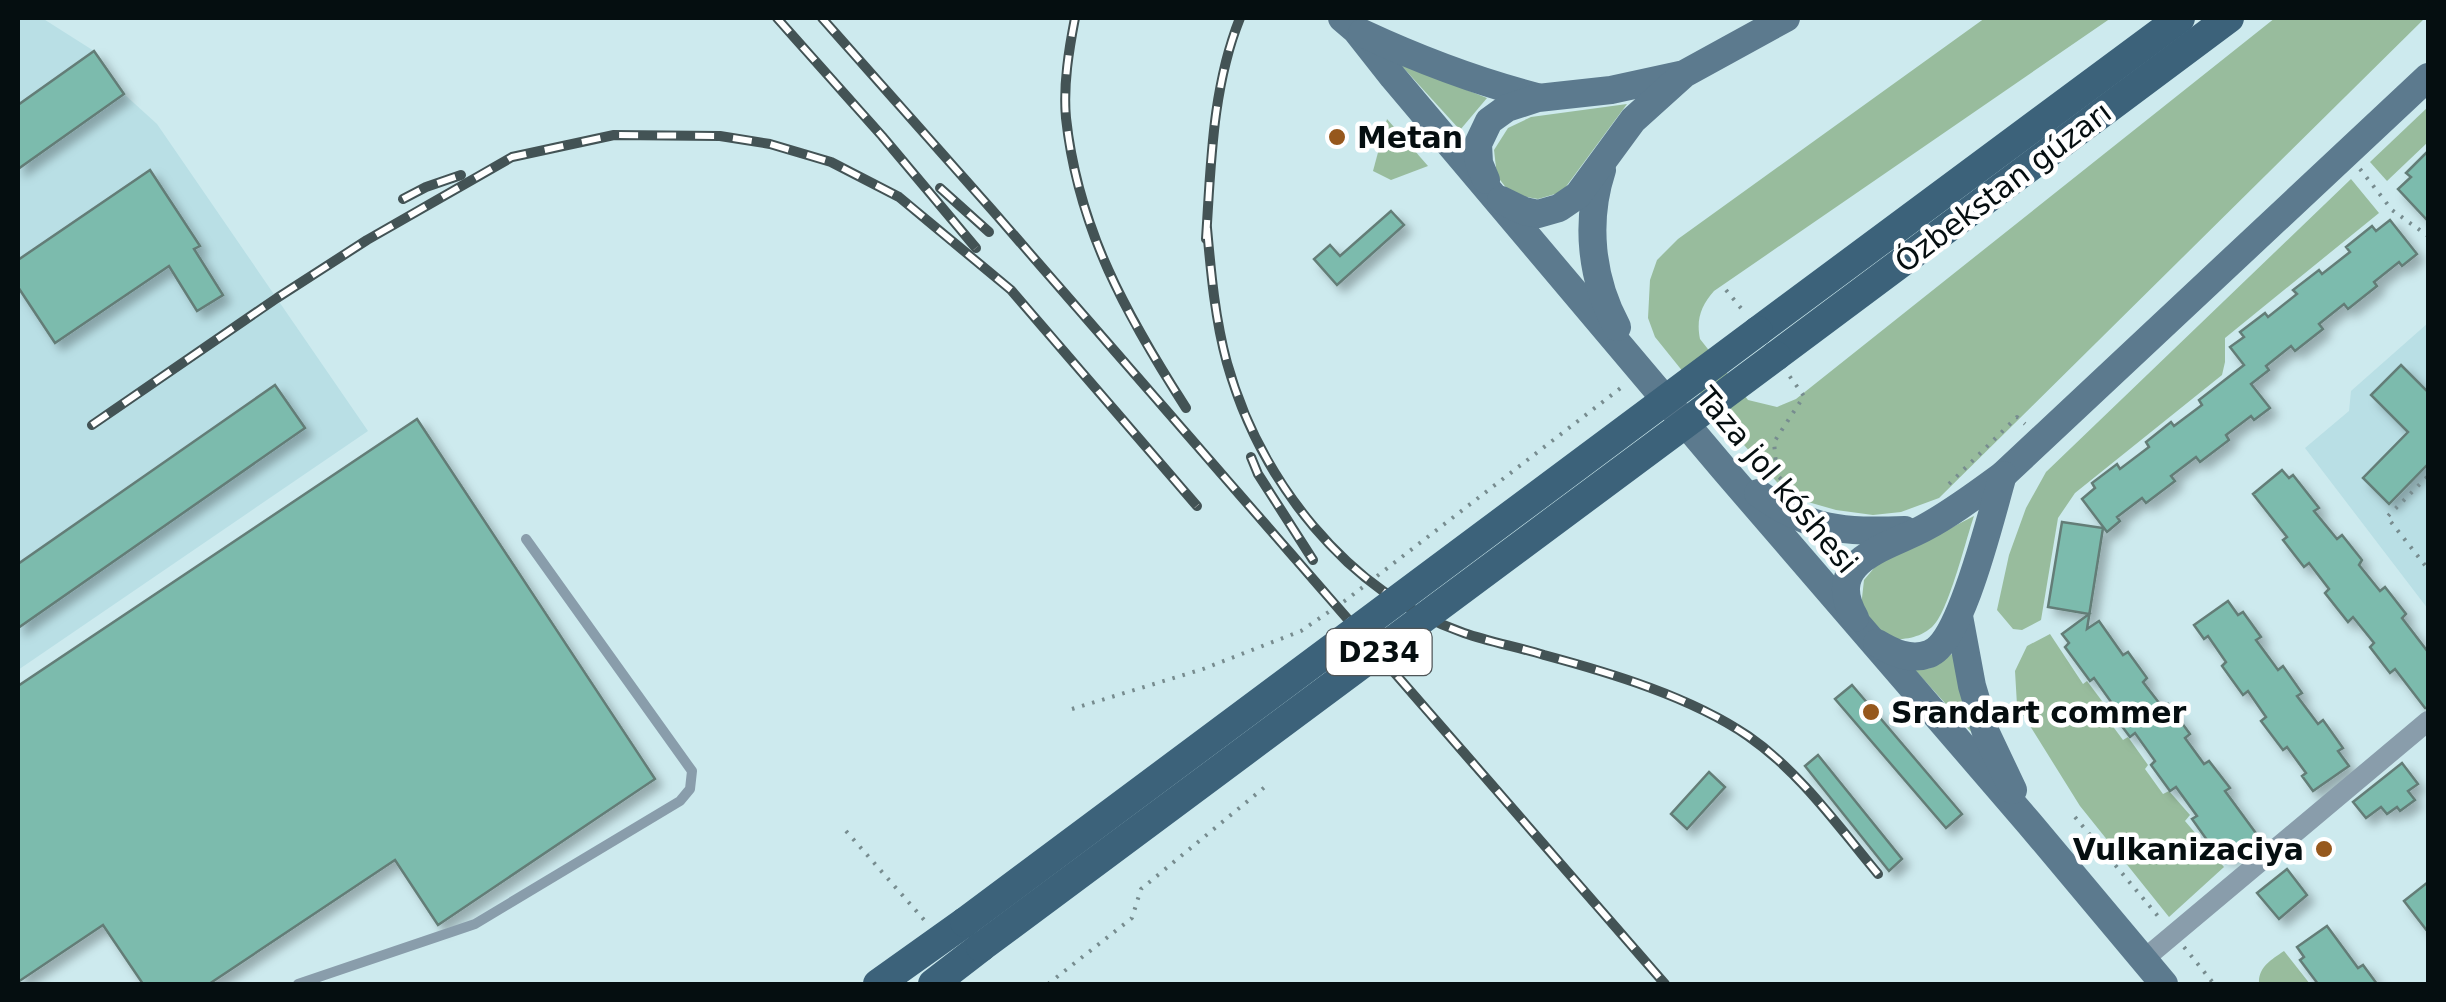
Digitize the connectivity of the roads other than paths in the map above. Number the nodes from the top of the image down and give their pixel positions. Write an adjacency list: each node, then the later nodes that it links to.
1 (1786, 18): 5 (main road)
2 (2180, 18): 19 (main road, Ózbekstan gúzarı / D234, bridge)
3 (2229, 18): 19 (main road, Ózbekstan gúzarı / D234, bridge)
4 (1349, 24): 7 (main road); 9 (main road, Taza jol kóshesi)
5 (1684, 74): 7 (main road); 8 (main road)
6 (2428, 77): 12 (main road)
7 (1538, 98): 9 (main road)
8 (1607, 155): 9 (main road); 10 (main road)
9 (1492, 193): 10 (main road, Taza jol kóshesi)
10 (1630, 374): 11 (main road, Taza jol kóshesi)
11 (1722, 468): 13 (main road); 16 (main road, Taza jol kóshesi)
12 (2003, 475): 13 (main road); 15 (main road)
13 (1922, 529): 16 (main road)
14 (526, 539): 21 (lane)
15 (1959, 616): 16 (main road); 18 (main road)
16 (1866, 635): 18 (main road, Taza jol kóshesi)
17 (2428, 720): 20 (street)
18 (2029, 822): 20 (main road, Taza jol kóshesi)
19 (973, 934): 22 (main road, D234); 23 (main road, D234)
20 (2143, 960): 24 (main road, Taza jol kóshesi)
21 (298, 984)
22 (878, 984)
23 (932, 984)
24 (2164, 984)

